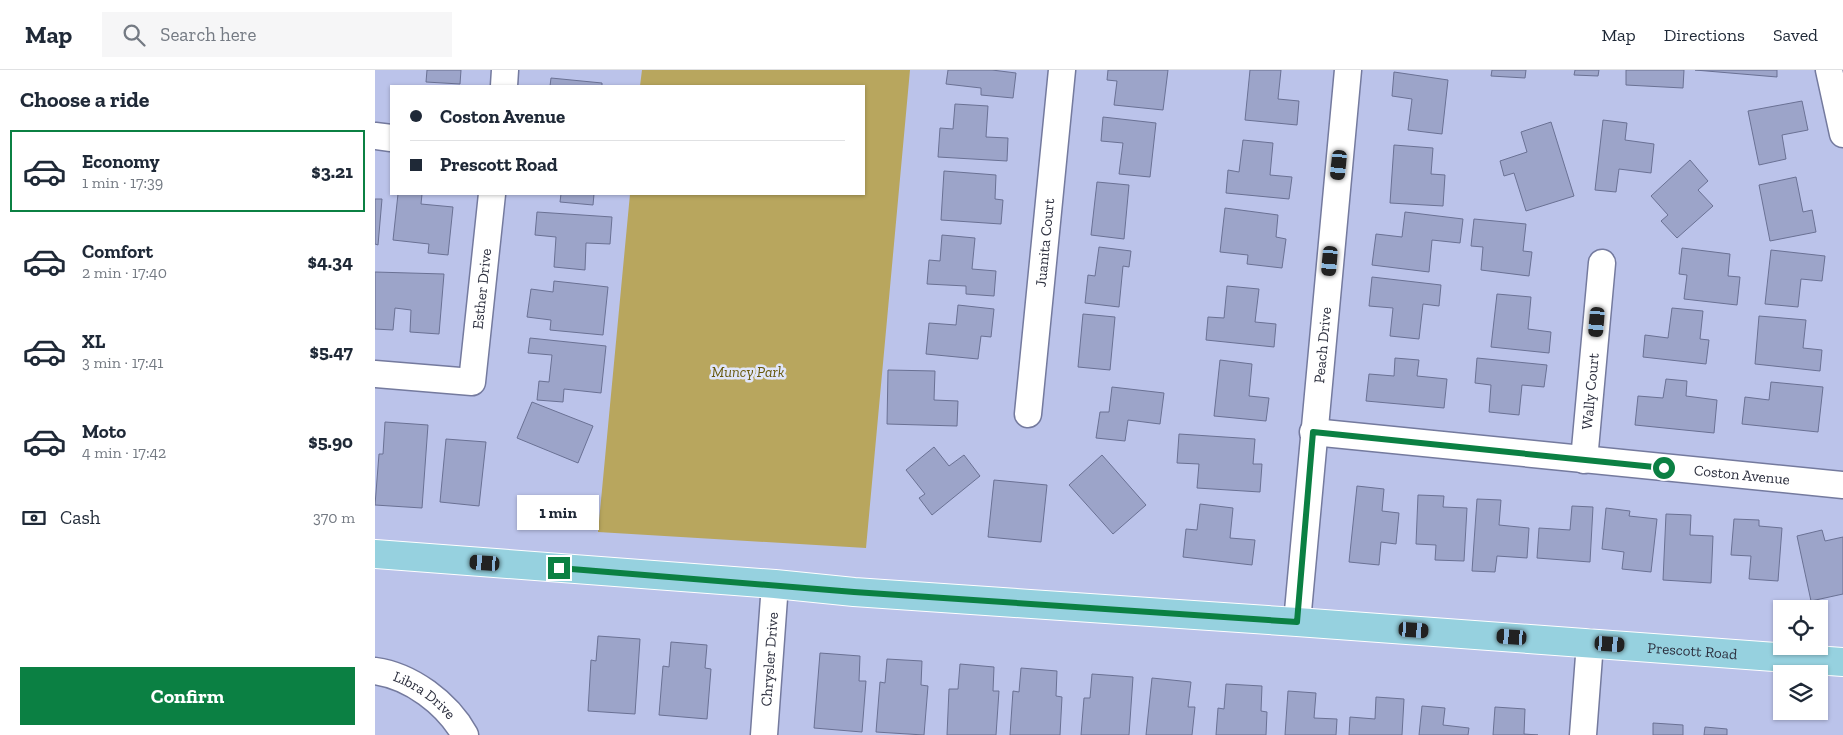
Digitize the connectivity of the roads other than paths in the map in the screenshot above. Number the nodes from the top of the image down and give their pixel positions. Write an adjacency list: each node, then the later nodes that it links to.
1 (505, 70): 5 (street)
2 (1062, 70): 12 (street, Juanita Court)
3 (1348, 70): 13 (street, Peach Drive)
4 (1829, 70): 6 (street)
5 (503, 85)
6 (1843, 134)
7 (375, 136): 8 (street)
8 (390, 138)
9 (492, 195): 11 (street, Esther Drive)
10 (1603, 263): 14 (street, Wally Court)
11 (375, 374)
12 (1028, 414)
13 (1313, 432): 14 (street, Coston Avenue); 18 (street, Peach Drive)
14 (1584, 460): 15 (street, Coston Avenue)
15 (1843, 485)
16 (375, 554): 17 (main road, Prescott Road)
17 (775, 584): 18 (main road, Prescott Road); 23 (street, Chrysler Drive)
18 (1297, 622): 19 (main road, Prescott Road)
19 (1590, 643): 20 (main road, Prescott Road); 24 (street)
20 (1843, 662)
21 (382, 672): 22 (street, Libra Drive)
22 (465, 735)
23 (764, 735)
24 (1583, 735)

